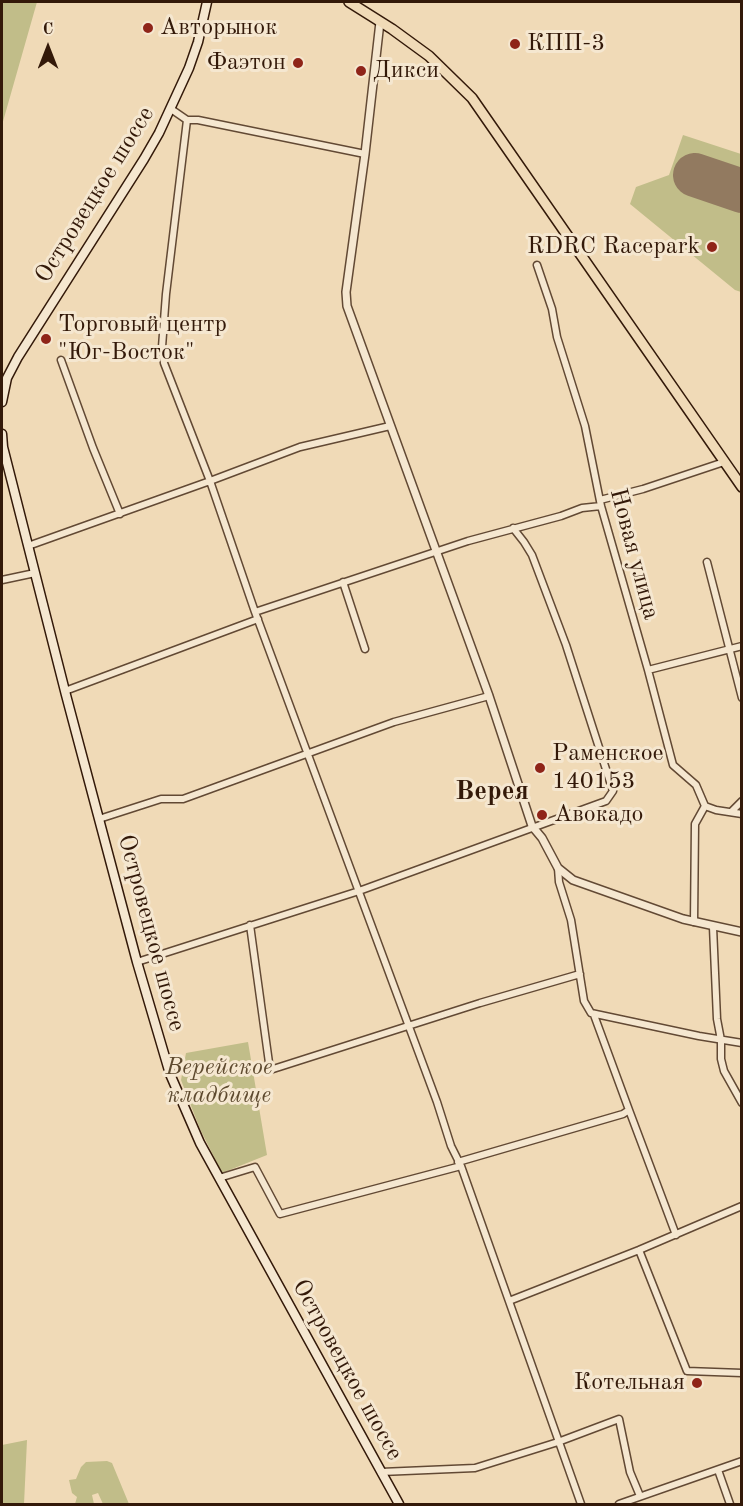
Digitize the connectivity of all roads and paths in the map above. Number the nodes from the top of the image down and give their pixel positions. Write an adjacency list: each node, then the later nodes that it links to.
1 (207, 2): 4 (main road, Островецкое шоссе)
2 (349, 2): 3 (main road)
3 (380, 22): 6 (street); 12 (main road)
4 (171, 109): 5 (street); 9 (main road, Островецкое шоссе)
5 (187, 120): 6 (street); 13 (street)
6 (365, 154): 10 (street)
7 (537, 265): 15 (street, Новая улица)
8 (61, 360): 16 (street)
9 (2, 402)
10 (390, 426): 13 (street); 19 (street)
11 (2, 434): 18 (main road, Островецкое шоссе)
12 (724, 462): 14 (main road); 15 (street)
13 (210, 482): 16 (street); 24 (street)
14 (741, 488)
15 (600, 503): 17 (street); 29 (street, Новая улица)
16 (120, 514): 18 (street)
17 (513, 528): 19 (street); 39 (street)
18 (28, 546): 21 (main road, Островецкое шоссе)
19 (437, 552): 23 (street); 31 (street)
20 (707, 562): 28 (street)
21 (35, 573): 22 (street); 30 (main road, Островецкое шоссе)
22 (2, 579)
23 (343, 582): 24 (street); 27 (street)
24 (255, 612): 25 (street)
25 (258, 619): 30 (street); 33 (street)
26 (741, 646): 28 (street)
27 (365, 649)
28 (728, 650): 29 (street); 32 (street)
29 (648, 670): 35 (street, Новая улица)
30 (65, 691): 38 (main road, Островецкое шоссе)
31 (489, 696): 33 (street); 39 (street)
32 (741, 698)
33 (307, 753): 38 (street); 41 (street)
34 (741, 801): 36 (street)
35 (705, 806): 36 (street); 42 (street)
36 (731, 812): 37 (street)
37 (741, 814)
38 (99, 819): 46 (main road, Островецкое шоссе)
39 (532, 826): 40 (street); 41 (street)
40 (558, 868): 42 (street); 47 (street)
41 (359, 891): 43 (street); 49 (street)
42 (694, 922): 44 (street)
43 (250, 925): 46 (street); 49 (street)
44 (713, 927): 45 (street); 50 (street)
45 (741, 932)
46 (137, 962): 55 (main road, Островецкое шоссе)
47 (580, 974): 48 (street); 49 (street)
48 (594, 1016): 50 (street); 53 (street)
49 (410, 1027): 54 (street)
50 (720, 1040): 51 (street); 52 (street)
51 (741, 1043)
52 (741, 1103)
53 (629, 1110): 54 (street); 57 (street)
54 (459, 1164): 55 (street); 59 (street)
55 (219, 1178): 64 (main road, Островецкое шоссе)
56 (741, 1206): 57 (street)
57 (676, 1235): 58 (street)
58 (639, 1250): 59 (street); 60 (street)
59 (509, 1301): 61 (street)
60 (741, 1373)
61 (558, 1442): 64 (street); 65 (street); 67 (street)
62 (741, 1461): 63 (street)
63 (717, 1470): 65 (street); 69 (street)
64 (381, 1472): 66 (main road, Островецкое шоссе)
65 (640, 1496): 68 (street)
66 (399, 1504)
67 (581, 1504)
68 (619, 1504)
69 (730, 1504)

